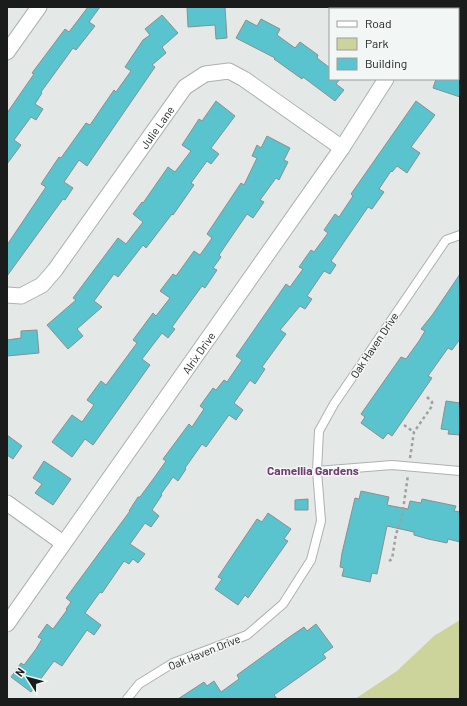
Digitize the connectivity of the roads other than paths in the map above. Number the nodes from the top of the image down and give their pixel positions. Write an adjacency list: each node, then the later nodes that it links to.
1 (39, 7): 2 (street)
2 (7, 52)
3 (385, 80): 4 (street, Alrix Drive)
4 (342, 148): 6 (street, Julie Lane); 10 (street, Alrix Drive)
5 (460, 236): 7 (lane, Oak Haven Drive)
6 (7, 295)
7 (318, 471): 8 (lane); 12 (lane, Oak Haven Drive)
8 (460, 471)
9 (7, 503): 10 (street)
10 (63, 543): 11 (street, Alrix Drive)
11 (7, 624)
12 (127, 699)

